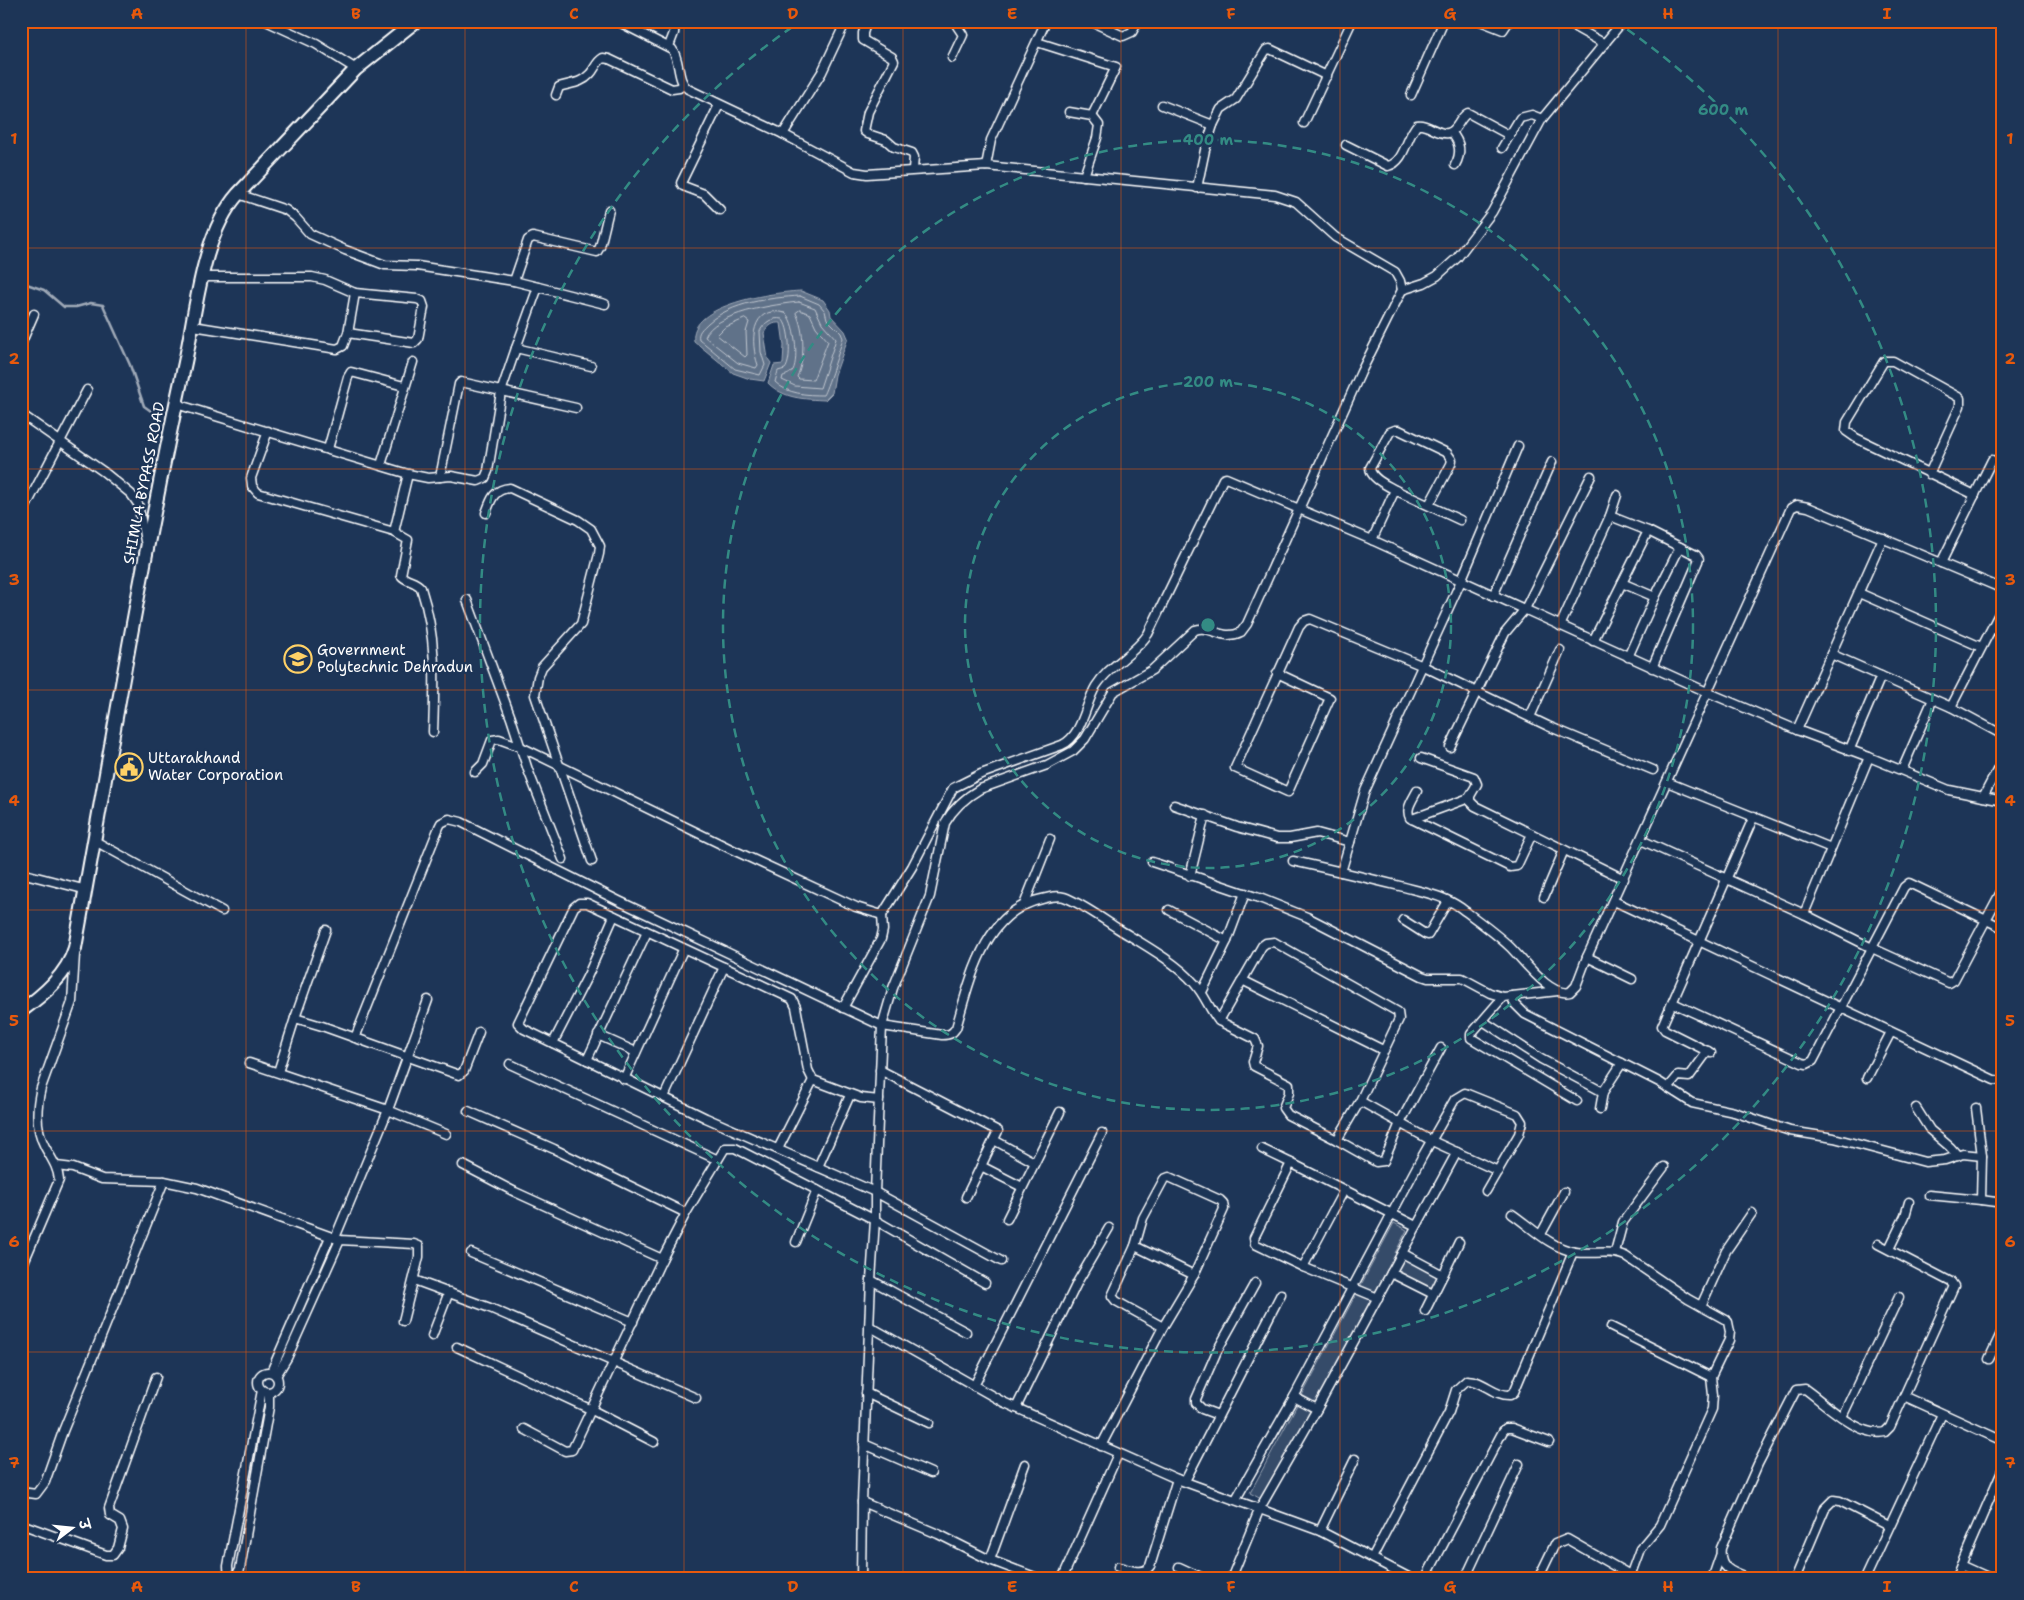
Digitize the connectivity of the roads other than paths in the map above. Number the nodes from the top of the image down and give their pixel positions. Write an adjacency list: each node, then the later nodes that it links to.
1 (266, 21): 21 (street)
2 (416, 21): 21 (highway, SHIMLA BYPASS ROAD)
3 (617, 21): 19 (street)
4 (675, 21): 19 (street)
5 (846, 21): 34 (street)
6 (867, 21): 40 (street)
7 (959, 21): 20 (street)
8 (1046, 21): 17 (street)
9 (1090, 21): 10 (street)
10 (1138, 21)
11 (1352, 21): 22 (street)
12 (1444, 21): 24 (street)
13 (1480, 21): 14 (street)
14 (1509, 21)
15 (1564, 21): 18 (street)
16 (1623, 21): 18 (street)
17 (1037, 42): 29 (street); 39 (street)
18 (1605, 44): 30 (street)
19 (669, 46): 23 (street)
20 (952, 58)
21 (356, 69): 43 (highway, SHIMLA BYPASS ROAD)
22 (1327, 76): 31 (street); 32 (street)
23 (683, 85): 25 (street); 27 (street)
24 (1411, 94)
25 (556, 95)
26 (1162, 105): 32 (street)
27 (720, 106): 34 (street); 45 (street)
28 (1069, 112): 29 (street)
29 (1092, 116): 41 (street)
30 (1542, 119): 35 (street); 49 (street)
31 (1304, 123)
32 (1213, 125): 42 (street)
33 (1451, 132): 35 (street); 36 (street); 38 (street)
34 (783, 134): 40 (street)
35 (1509, 135): 37 (street)
36 (1346, 145)
37 (1502, 148)
38 (1456, 165)
39 (986, 166): 40 (street); 41 (street)
40 (913, 169)
41 (1084, 176): 42 (street)
42 (1197, 188): 49 (street)
43 (238, 194): 46 (highway, SHIMLA BYPASS ROAD); 47 (street)
44 (608, 210): 47 (street)
45 (720, 210)
46 (202, 277): 50 (street); 53 (highway, SHIMLA BYPASS ROAD)
47 (514, 281): 48 (street)
48 (538, 287): 51 (street); 56 (street)
49 (1402, 290): 80 (street)
50 (355, 293): 54 (street); 54 (street)
51 (605, 304)
52 (34, 314): 55 (street)
53 (194, 326): 54 (street); 62 (highway, SHIMLA BYPASS ROAD)
54 (348, 333)
55 (21, 344)
56 (516, 348): 58 (street); 61 (street)
57 (413, 362): 59 (street)
58 (591, 366)
59 (404, 386): 68 (street); 71 (street)
60 (87, 390): 66 (street)
61 (502, 392): 63 (street); 75 (street); 75 (street)
62 (176, 404): 65 (street); 90 (highway, SHIMLA BYPASS ROAD)
63 (576, 408)
64 (21, 414): 66 (street)
65 (268, 432): 68 (street); 86 (street)
66 (60, 441): 82 (street); 90 (street)
67 (1518, 446): 92 (street)
68 (328, 450): 71 (street)
69 (1992, 460): 78 (street)
70 (1552, 462): 96 (street)
71 (381, 466): 72 (street)
72 (408, 474): 75 (street); 86 (street)
73 (1929, 474): 73 (street); 78 (street)
74 (1591, 476): 100 (street)
75 (440, 477)
76 (1395, 490): 79 (street); 79 (street); 88 (street)
77 (1617, 495): 83 (street)
78 (1975, 495): 91 (street)
79 (1429, 505): 84 (street)
80 (1300, 508): 88 (street); 164 (street); 191 (street)
81 (486, 513): 125 (street)
82 (21, 516)
83 (1610, 516): 85 (street); 101 (street)
84 (1460, 520)
85 (1648, 531): 89 (street); 93 (street)
86 (394, 532): 117 (street)
87 (1883, 538): 91 (street); 95 (street); 112 (street)
88 (1372, 540): 92 (street)
89 (1680, 547): 97 (street); 108 (street)
90 (147, 550): 141 (highway, SHIMLA BYPASS ROAD)
91 (1941, 563): 94 (street)
92 (1461, 580): 96 (street); 107 (street)
93 (1622, 583): 97 (street); 102 (street)
94 (2003, 589)
95 (1859, 593): 103 (street); 105 (street)
96 (1493, 596): 100 (street)
97 (1655, 597): 106 (street)
98 (467, 600): 119 (street)
99 (2003, 606): 103 (street)
100 (1525, 609): 101 (street); 111 (street)
101 (1560, 626): 102 (street)
102 (1593, 641): 106 (street)
103 (1981, 648): 114 (street)
104 (1560, 650): 115 (street)
105 (1831, 654): 110 (street); 116 (street)
106 (1628, 657): 108 (street)
107 (1423, 666): 109 (street); 111 (street); 142 (street)
108 (1652, 668): 112 (street)
109 (1277, 674): 109 (street)
110 (1881, 676): 113 (street); 121 (street)
111 (1476, 692): 115 (street); 120 (street)
112 (1707, 692): 116 (street); 129 (street)
113 (1933, 699): 114 (street); 127 (street)
114 (1951, 707): 118 (street)
115 (1530, 717): 126 (street)
116 (1797, 730): 121 (street)
117 (433, 732)
118 (2003, 735)
119 (521, 747): 125 (street); 128 (street); 145 (street)
120 (1450, 747)
121 (1849, 750): 122 (street)
122 (1870, 757): 127 (street); 143 (street)
123 (1421, 758): 132 (street)
124 (2003, 759): 131 (street)
125 (559, 764): 146 (street); 164 (street)
126 (1653, 770)
127 (1902, 770): 131 (street)
128 (475, 772)
129 (1667, 782): 136 (street); 140 (street)
130 (1417, 791): 137 (street)
131 (1983, 797): 133 (street)
132 (1469, 798): 137 (street); 138 (street)
133 (2003, 801)
134 (1174, 806): 135 (street)
135 (1205, 815): 142 (street); 151 (street)
136 (1754, 816): 143 (street); 153 (street)
137 (1412, 819): 138 (street)
138 (1532, 834): 144 (street)
139 (1050, 839): 160 (street)
140 (1641, 840): 152 (street); 153 (street)
141 (95, 841): 155 (highway, SHIMLA BYPASS ROAD); 162 (street)
142 (1350, 842): 149 (street)
143 (1831, 848): 163 (street)
144 (1564, 850): 152 (street); 157 (street)
145 (563, 859)
146 (592, 861)
147 (1293, 861): 149 (street)
148 (1152, 862): 151 (street)
149 (1342, 872): 159 (street)
150 (21, 873): 155 (street)
151 (1190, 876): 156 (street)
152 (1624, 880): 158 (street)
153 (1728, 880): 163 (street); 172 (street)
154 (2003, 888): 167 (street)
155 (87, 890): 173 (highway, SHIMLA BYPASS ROAD)
156 (1245, 893): 171 (street); 182 (street)
157 (1544, 897)
158 (1614, 900): 172 (street); 176 (street)
159 (1448, 901): 166 (street); 180 (street)
160 (1024, 905): 181 (street); 191 (street)
161 (1169, 910): 171 (street)
162 (222, 911)
163 (1804, 914): 174 (street)
164 (882, 915): 185 (street)
165 (614, 916): 170 (street); 196 (street); 196 (street)
166 (1404, 920)
167 (1985, 920): 168 (street); 174 (street); 174 (street)
168 (2003, 928)
169 (326, 930): 188 (street)
170 (647, 932): 175 (street); 194 (street)
171 (1228, 941): 181 (street)
172 (1700, 942): 184 (street); 186 (street)
173 (75, 948): 187 (highway, SHIMLA BYPASS ROAD); 239 (street)
174 (1872, 948): 186 (street)
175 (683, 950): 177 (street); 199 (street)
176 (1587, 957): 178 (street); 180 (street)
177 (724, 967): 209 (street); 214 (street)
178 (1632, 979)
179 (1242, 980): 189 (street); 198 (street); 198 (street)
180 (1558, 991): 182 (street)
181 (1202, 992): 189 (street)
182 (1508, 997): 190 (street); 203 (street)
183 (428, 1000): 200 (street)
184 (1672, 1003): 186 (street); 211 (street)
185 (843, 1008): 191 (street); 195 (street)
186 (1841, 1008): 193 (street)
187 (21, 1011)
188 (295, 1018): 195 (street); 206 (street)
189 (1220, 1021): 228 (street)
190 (1483, 1021): 212 (street); 217 (street)
191 (882, 1026): 205 (street)
192 (479, 1032): 200 (street)
193 (1891, 1032): 207 (street); 210 (street)
194 (598, 1035): 199 (street); 201 (street)
195 (355, 1038): 200 (street)
196 (553, 1043): 201 (street)
197 (1441, 1048): 224 (street)
198 (1383, 1050): 216 (street)
199 (636, 1052): 208 (street)
200 (408, 1056): 221 (street)
201 (587, 1060): 208 (street)
202 (249, 1063): 206 (street)
203 (1622, 1063): 211 (street); 212 (street)
204 (510, 1064): 235 (street)
205 (880, 1070): 215 (street); 227 (street)
206 (278, 1072): 221 (street)
207 (1867, 1078)
208 (624, 1079): 214 (street)
209 (813, 1080): 213 (street); 230 (street)
210 (2003, 1081)
211 (1668, 1088): 233 (street)
212 (1603, 1092): 218 (street)
213 (850, 1095): 215 (street); 242 (street)
214 (664, 1097): 230 (street)
215 (879, 1100): 249 (street)
216 (1360, 1101): 224 (street); 228 (street)
217 (1577, 1102)
218 (1600, 1108)
219 (1916, 1108): 233 (street)
220 (1976, 1108): 234 (street)
221 (388, 1110): 226 (street); 265 (street)
222 (468, 1110): 256 (street)
223 (1060, 1112): 236 (street)
224 (1400, 1123): 228 (street); 229 (street)
225 (1102, 1133): 309 (street)
226 (446, 1134)
227 (994, 1140): 236 (street); 240 (street)
228 (1337, 1140)
229 (1432, 1141): 232 (street); 243 (street); 258 (street)
230 (778, 1149): 242 (street)
231 (1262, 1150): 237 (street)
232 (1457, 1152): 243 (street); 262 (street)
233 (1958, 1156): 234 (street)
234 (1982, 1156): 253 (street)
235 (716, 1159): 246 (street); 256 (street)
236 (1034, 1162): 245 (street)
237 (1291, 1163): 247 (street); 277 (street)
238 (464, 1165): 275 (street)
239 (56, 1166): 244 (street); 278 (street)
240 (981, 1166): 245 (street); 252 (street)
241 (1664, 1167): 272 (street)
242 (818, 1168): 249 (street)
243 (1498, 1171): 248 (street)
244 (164, 1181): 265 (street); 336 (street)
245 (1022, 1187): 260 (street)
246 (817, 1190): 261 (street); 266 (street)
247 (1344, 1190): 258 (street); 277 (street)
248 (1486, 1191)
249 (875, 1192): 261 (street); 276 (street)
250 (1564, 1192): 264 (street)
251 (1929, 1195): 253 (street)
252 (966, 1196)
253 (1981, 1200): 255 (street)
254 (1908, 1202): 270 (street)
255 (2003, 1203)
256 (686, 1213): 275 (street)
257 (1752, 1213): 292 (street)
258 (1392, 1214): 262 (street); 286 (street)
259 (1512, 1214): 264 (street)
260 (1007, 1219)
261 (876, 1220): 283 (street); 285 (street)
262 (1416, 1226): 274 (street)
263 (1109, 1228): 315 (street)
264 (1541, 1234): 271 (street)
265 (335, 1238): 282 (street); 306 (street)
266 (796, 1242)
267 (1459, 1242): 281 (street)
268 (1878, 1244): 270 (street)
269 (1135, 1246): 280 (street); 280 (street); 297 (street)
270 (1888, 1249): 312 (street)
271 (1573, 1252): 272 (street); 345 (street)
272 (1615, 1252): 292 (street)
273 (471, 1253): 295 (street)
274 (1402, 1253): 279 (street); 281 (street)
275 (662, 1259): 295 (street)
276 (1001, 1261)
277 (1303, 1267): 286 (street)
278 (21, 1269)
279 (1391, 1273): 289 (street); 291 (street)
280 (1194, 1275): 297 (street)
281 (1443, 1275): 289 (street)
282 (414, 1280): 287 (street); 294 (street)
283 (871, 1280): 296 (street); 300 (street)
284 (1255, 1283): 319 (street)
285 (985, 1284)
286 (1352, 1289): 291 (street); 313 (street)
287 (450, 1292): 301 (street); 305 (street)
288 (1281, 1294): 319 (street)
289 (1433, 1294): 293 (street)
290 (1899, 1297): 320 (street)
291 (1378, 1298): 316 (street)
292 (1701, 1306): 308 (street)
293 (1425, 1311)
294 (403, 1321)
295 (633, 1322): 305 (street)
296 (869, 1326): 309 (street); 311 (street)
297 (1163, 1327): 327 (street)
298 (1611, 1327): 308 (street)
299 (2003, 1329): 302 (street)
300 (966, 1332)
301 (432, 1336)
302 (2001, 1338): 304 (street)
303 (458, 1347): 317 (street)
304 (1989, 1359)
305 (612, 1363): 314 (street); 317 (street)
306 (273, 1374): 310 (street); 310 (street)
307 (156, 1377): 341 (street)
308 (1711, 1377): 350 (street)
309 (974, 1386): 315 (street)
310 (265, 1391): 352 (street); 353 (street)
311 (866, 1393): 321 (street); 326 (street)
312 (1904, 1396): 318 (street); 320 (street)
313 (1294, 1397): 316 (street); 338 (street)
314 (696, 1398)
315 (1016, 1408): 327 (street)
316 (1317, 1409): 340 (street)
317 (592, 1410): 322 (street); 324 (street)
318 (1942, 1414): 323 (street); 342 (street)
319 (1218, 1415): 334 (street)
320 (1842, 1417): 344 (street)
321 (930, 1422)
322 (524, 1429)
323 (2003, 1441)
324 (654, 1442)
325 (1548, 1442): 359 (street)
326 (864, 1444): 333 (street); 339 (street)
327 (1101, 1446): 328 (street)
328 (1118, 1454): 334 (street); 355 (street)
329 (1356, 1459): 343 (street)
330 (1024, 1464): 346 (street)
331 (1519, 1464): 360 (street)
332 (2003, 1468): 335 (street)
333 (931, 1473)
334 (1181, 1480): 338 (street); 348 (street)
335 (1994, 1490): 337 (street); 347 (street)
336 (21, 1492)
337 (2003, 1494)
338 (1236, 1499): 340 (street)
339 (862, 1502): 346 (street); 351 (street)
340 (1260, 1508): 343 (street); 357 (street)
341 (21, 1524)
342 (1889, 1526): 364 (street); 365 (street)
343 (1320, 1531): 345 (street)
344 (1720, 1556): 362 (street); 363 (street)
345 (1372, 1558): 358 (street)
346 (990, 1560): 354 (street)
347 (1961, 1565): 366 (street); 367 (street)
348 (1118, 1567)
349 (1179, 1567): 356 (street)
350 (1630, 1577): 361 (street)
351 (863, 1578)
352 (229, 1579)
353 (234, 1579)
354 (1040, 1579)
355 (1062, 1579)
356 (1205, 1579)
357 (1231, 1579)
358 (1412, 1579)
359 (1425, 1579)
360 (1465, 1579)
361 (1538, 1579)
362 (1712, 1579)
363 (1750, 1579)
364 (1795, 1579)
365 (1865, 1579)
366 (1955, 1579)
367 (1992, 1579)

